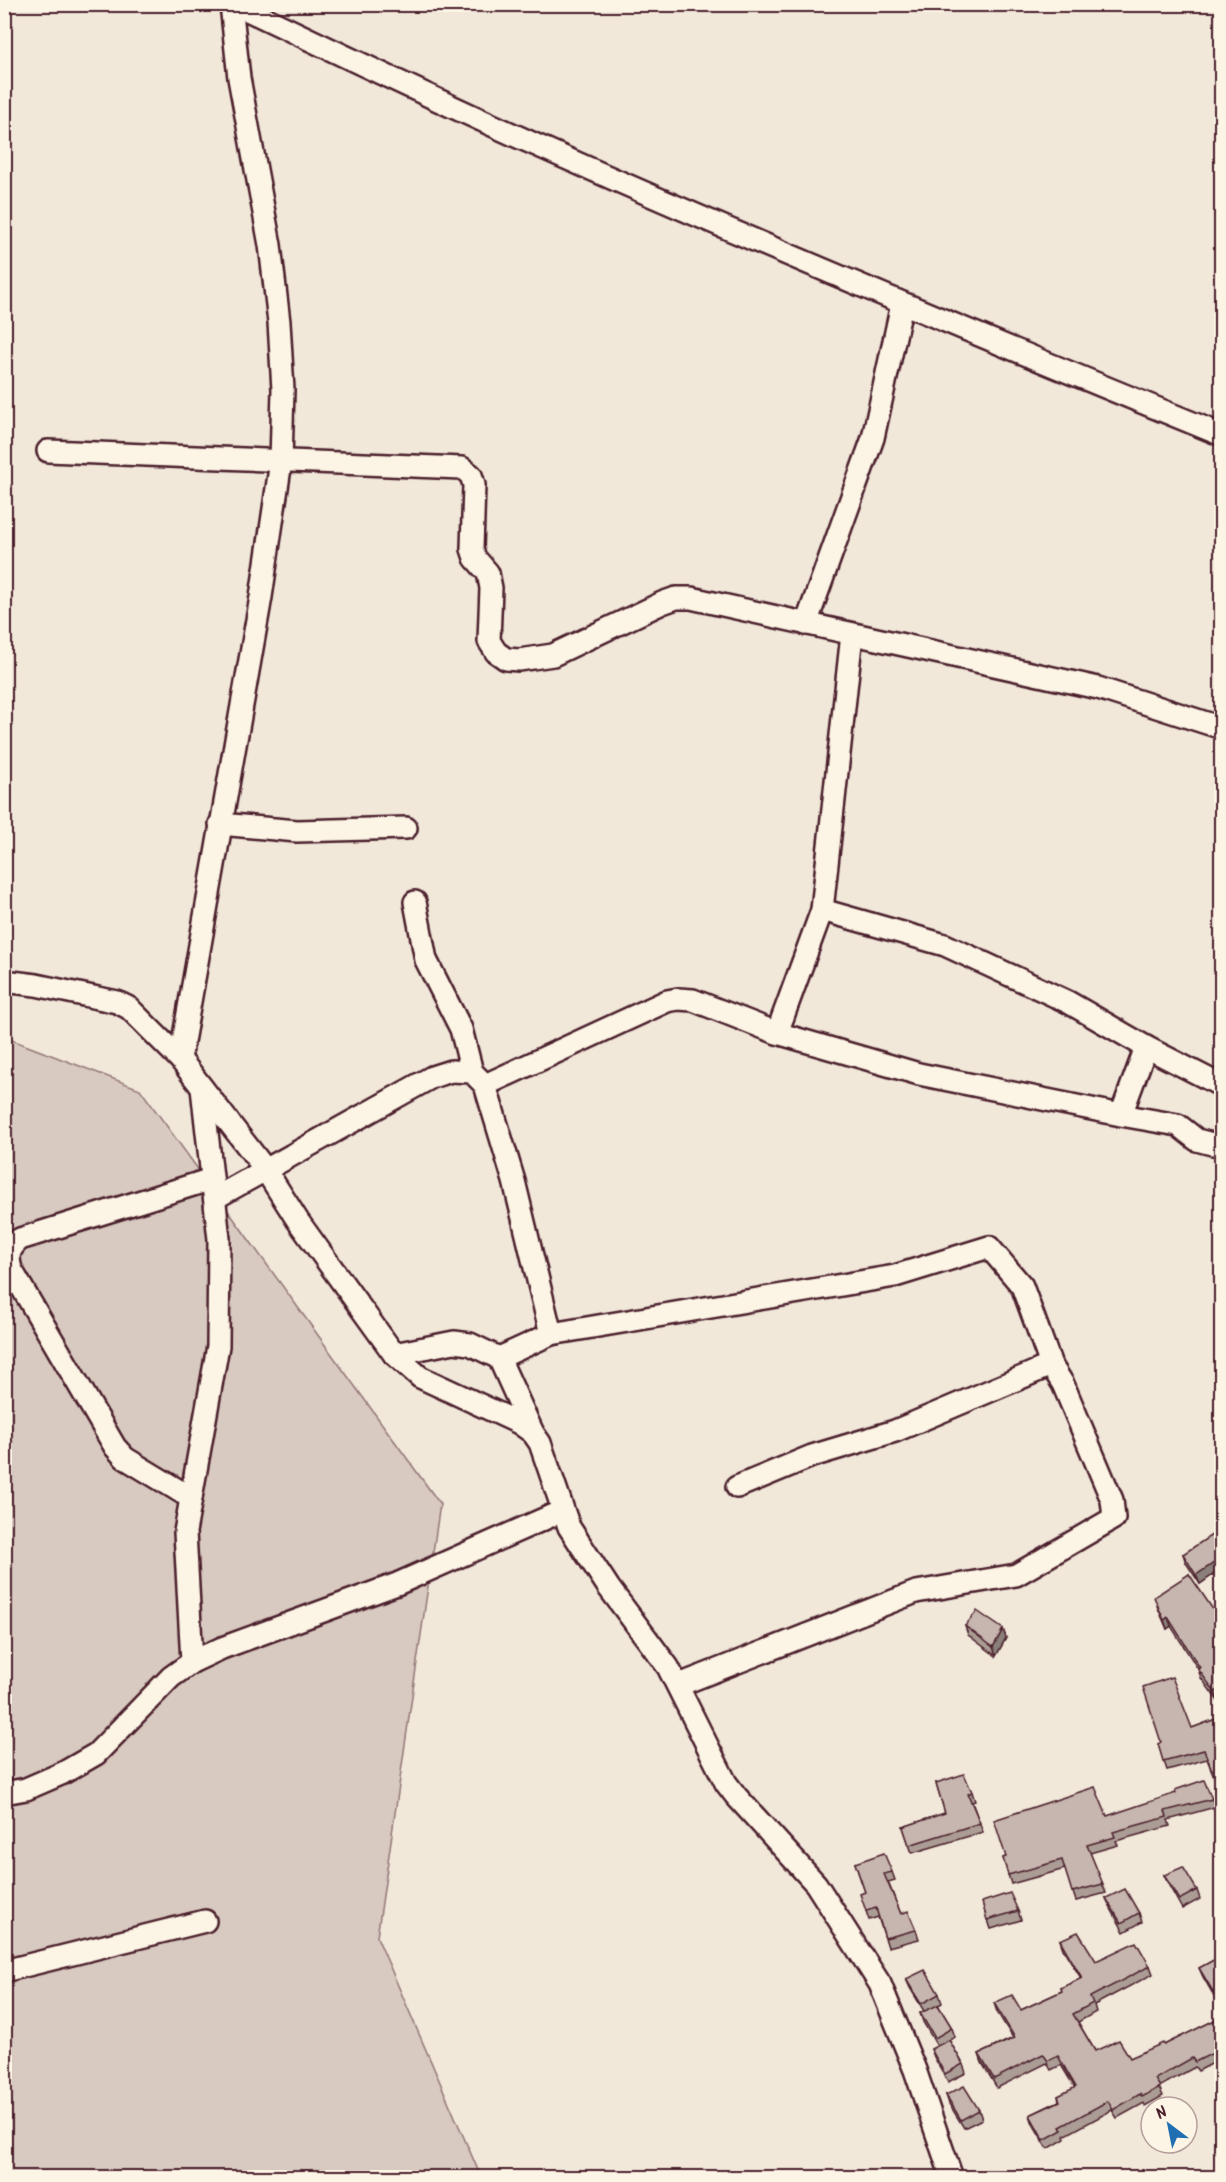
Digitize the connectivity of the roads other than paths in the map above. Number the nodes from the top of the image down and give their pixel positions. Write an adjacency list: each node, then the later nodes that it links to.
1 (233, 4): 2 (street); 5 (street)
2 (902, 304): 3 (street); 6 (street)
3 (1221, 435)
4 (48, 451): 5 (street)
5 (281, 461): 6 (street); 9 (street)
6 (806, 624): 7 (street)
7 (852, 634): 8 (street); 12 (street)
8 (1221, 728)
9 (220, 824): 10 (street); 16 (street)
10 (406, 828)
11 (415, 902): 17 (street)
12 (822, 910): 14 (street); 15 (street)
13 (4, 981): 16 (street)
14 (777, 1033): 17 (street); 20 (street)
15 (1146, 1047): 18 (street); 20 (street)
16 (180, 1059): 19 (street)
17 (478, 1079): 22 (street); 24 (street)
18 (1221, 1086)
19 (202, 1087): 22 (street); 23 (street)
20 (1121, 1115): 21 (street)
21 (1221, 1143)
22 (265, 1169): 23 (street); 25 (street)
23 (213, 1189): 30 (street); 30 (street)
24 (551, 1334): 26 (street); 27 (street)
25 (394, 1354): 26 (street); 28 (street)
26 (499, 1358): 28 (street)
27 (1051, 1365): 29 (street); 33 (street)
28 (533, 1433): 31 (street)
29 (737, 1486)
30 (191, 1498): 32 (street)
31 (562, 1511): 32 (street); 33 (street)
32 (192, 1662): 34 (street)
33 (679, 1685): 37 (street)
34 (4, 1793)
35 (205, 1921): 36 (street)
36 (4, 1971)
37 (952, 2178)

